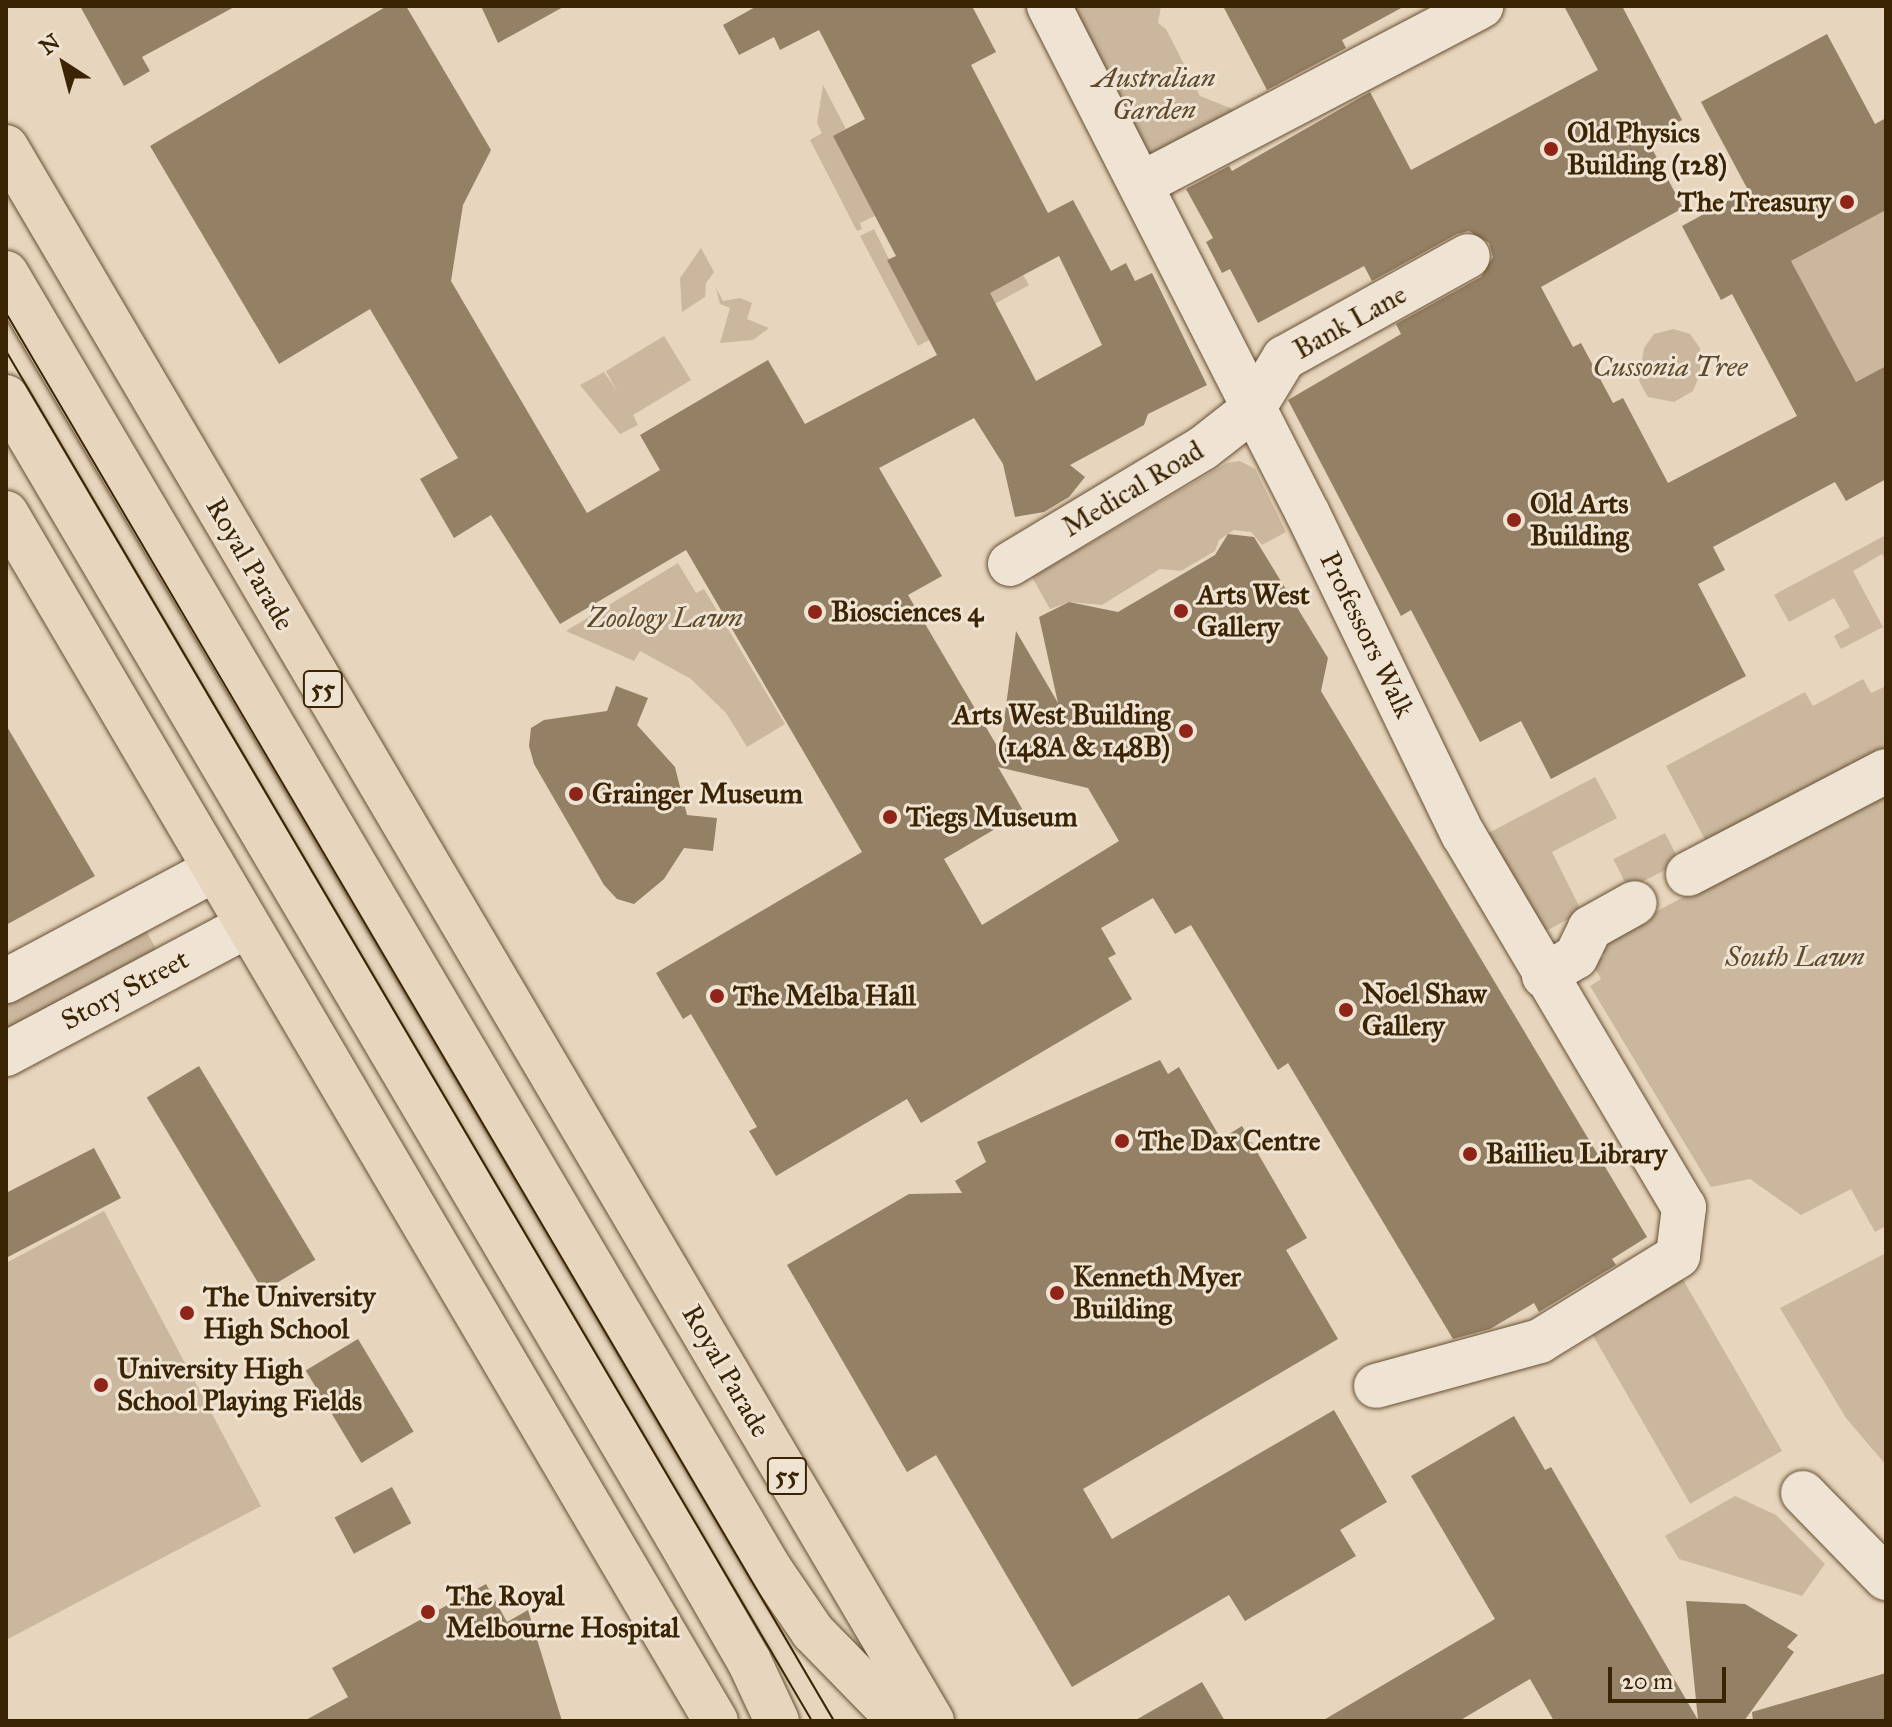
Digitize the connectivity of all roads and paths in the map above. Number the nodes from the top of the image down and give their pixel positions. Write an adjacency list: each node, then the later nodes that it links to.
1 (1049, 6): 4 (street, Professors Walk)
2 (1481, 6): 4 (street)
3 (6, 147): 11 (main road, Royal Parade / 55)
4 (1141, 184): 8 (street, Professors Walk)
5 (1468, 256): 8 (street, Bank Lane)
6 (6, 273): 13 (main road, 55)
7 (6, 397): 14 (main road)
8 (1253, 409): 10 (street, Medical Road); 23 (street, Professors Walk)
9 (6, 513): 17 (main road)
10 (1010, 564)
11 (364, 759): 13 (main road); 18 (main road, Royal Parade / 55)
12 (1886, 771): 16 (street)
13 (319, 804): 14 (main road); 15 (main road, 55)
14 (272, 850): 17 (main road); 19 (main road)
15 (354, 864): 19 (main road); 21 (main road, 55)
16 (1688, 874)
17 (215, 876): 22 (main road); 24 (street)
18 (434, 877): 21 (main road); 26 (main road, Royal Parade / 55)
19 (300, 896): 22 (main road); 28 (main road)
20 (1635, 903): 23 (street)
21 (380, 908): 27 (main road, 55)
22 (245, 927): 25 (street, Story Street); 29 (main road)
23 (1544, 976): 30 (street, Professors Walk)
24 (6, 981)
25 (6, 1054)
26 (592, 1146): 27 (main road); 39 (main road, Royal Parade / 55)
27 (538, 1176): 31 (main road, 55)
28 (484, 1210): 29 (main road); 33 (main road)
29 (429, 1238): 34 (main road)
30 (1376, 1386)
31 (721, 1489): 33 (main road); 38 (main road, 55)
32 (1803, 1493): 35 (street)
33 (658, 1506): 34 (main road); 37 (main road)
34 (597, 1522): 36 (main road)
35 (1886, 1578)
36 (716, 1721)
37 (777, 1721)
38 (900, 1721)
39 (932, 1721)

